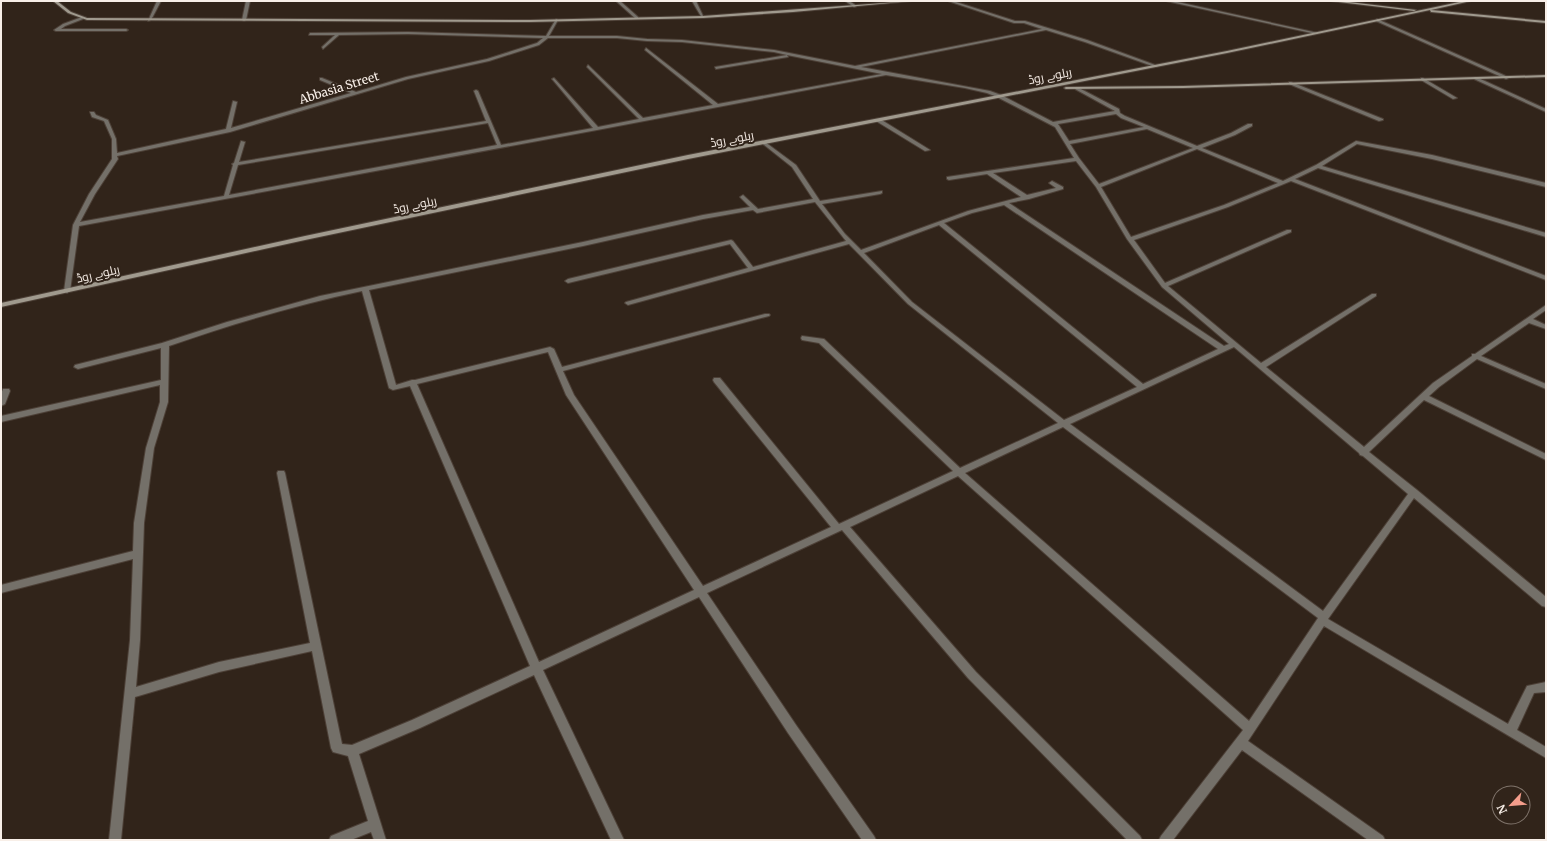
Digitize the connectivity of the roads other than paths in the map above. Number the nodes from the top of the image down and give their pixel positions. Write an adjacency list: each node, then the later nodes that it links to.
1 (55, 1): 15 (street)
2 (159, 1): 17 (street)
3 (248, 1): 18 (street)
4 (618, 1): 16 (street)
5 (694, 1): 14 (street)
6 (847, 1): 12 (street)
7 (910, 1): 12 (street)
8 (950, 1): 22 (street)
9 (1168, 1): 24 (street)
10 (1332, 1): 13 (street)
11 (1469, 1): 13 (street, ریلوے روڈ)
12 (855, 6): 14 (street)
13 (1423, 10): 20 (street, ریلوے روڈ); 21 (street)
14 (703, 17): 16 (street)
15 (82, 18): 17 (street); 23 (street)
16 (637, 18): 19 (street)
17 (149, 20): 18 (street)
18 (244, 20): 19 (street)
19 (556, 20): 27 (street, Abbasia Street)
20 (1376, 20): 24 (street, ریلوے روڈ); 38 (street)
21 (1546, 22)
22 (1046, 29): 32 (street); 34 (street)
23 (126, 30)
24 (1316, 32): 32 (street, ریلوے روڈ)
25 (310, 34): 26 (street)
26 (339, 34): 27 (street); 28 (street)
27 (547, 36): 30 (street); 46 (street, Abbasia Street)
28 (323, 48)
29 (646, 50): 50 (street)
30 (792, 55): 33 (street); 34 (street)
31 (588, 66): 54 (street)
32 (1156, 66): 43 (street, ریلوے روڈ)
33 (716, 68)
34 (856, 68): 35 (street)
35 (887, 74): 47 (street); 50 (street)
36 (1546, 76): 38 (street)
37 (1474, 78): 38 (street); 41 (street); 51 (street)
38 (1507, 78)
39 (320, 79): 46 (street)
40 (554, 79): 61 (street)
41 (1422, 79): 42 (street); 48 (street)
42 (1291, 83): 44 (street); 56 (street)
43 (1043, 88): 44 (street); 47 (street, ریلوے روڈ)
44 (1076, 88): 52 (street)
45 (476, 91): 57 (street)
46 (355, 93): 62 (street, Abbasia Street)
47 (999, 96): 55 (street, ریلوے روڈ); 58 (street)
48 (1455, 98)
49 (235, 102): 62 (street)
50 (717, 106): 54 (street)
51 (1546, 111)
52 (1117, 112): 58 (street); 60 (street)
53 (92, 113): 69 (street)
54 (642, 120): 61 (street)
55 (878, 120): 64 (street, ریلوے روڈ); 68 (street)
56 (1381, 120)
57 (488, 122): 66 (street); 71 (street)
58 (1052, 124): 65 (street)
59 (1250, 125): 67 (street)
60 (1147, 128): 65 (street); 67 (street)
61 (597, 129): 66 (street)
62 (228, 131): 69 (street, Abbasia Street)
63 (243, 142): 71 (street)
64 (765, 143): 84 (street); 99 (street, ریلوے روڈ)
65 (1068, 143): 70 (street)
66 (500, 147): 82 (street)
67 (1195, 148): 77 (street); 79 (street)
68 (927, 150)
69 (115, 155): 88 (street)
70 (1077, 159): 73 (street); 79 (street)
71 (235, 164): 82 (street)
72 (1318, 166): 75 (street); 78 (street); 90 (street)
73 (988, 172): 74 (street); 83 (street)
74 (949, 178)
75 (1290, 179): 77 (street); 95 (street)
76 (1052, 183): 83 (street)
77 (1283, 183): 91 (street)
78 (1546, 184)
79 (1098, 186): 91 (street)
80 (880, 192): 84 (street)
81 (743, 197): 86 (street)
82 (226, 198): 88 (street)
83 (1027, 198): 85 (street)
84 (818, 202): 86 (street); 92 (street)
85 (1005, 203): 87 (street); 110 (street)
86 (754, 208): 98 (street)
87 (940, 223): 93 (street); 118 (street)
88 (76, 225): 99 (street)
89 (1289, 230): 97 (street)
90 (1546, 235)
91 (1130, 239): 97 (street)
92 (851, 242): 93 (street); 94 (street)
93 (861, 252): 124 (street)
94 (752, 270): 96 (street); 101 (street)
95 (1546, 278)
96 (568, 281)
97 (1164, 286): 109 (street)
98 (365, 289): 108 (street); 117 (street)
99 (67, 291): 102 (street, ریلوے روڈ)
100 (1374, 295): 113 (street)
101 (628, 303)
102 (1, 305)
103 (1546, 307): 105 (street)
104 (767, 315): 114 (street)
105 (1528, 320): 106 (street); 111 (street)
106 (1546, 327)
107 (805, 338): 127 (street)
108 (165, 345): 112 (street); 116 (street)
109 (1233, 345): 110 (street); 113 (street)
110 (1223, 349): 118 (street)
111 (1475, 356): 119 (street); 121 (street)
112 (78, 367)
113 (1260, 368): 125 (street)
114 (559, 370): 117 (street); 133 (street)
115 (717, 380): 130 (street)
116 (164, 382): 123 (street); 131 (street)
117 (412, 382): 137 (street)
118 (1142, 387): 124 (street)
119 (1546, 387)
120 (6, 391): 122 (street)
121 (1424, 397): 125 (street); 126 (street)
122 (1, 404)
123 (1, 419)
124 (1063, 423): 127 (street); 135 (street)
125 (1364, 453): 129 (street)
126 (1546, 457)
127 (959, 472): 130 (street); 140 (street)
128 (281, 473): 136 (street)
129 (1414, 492): 134 (street); 135 (street)
130 (840, 527): 133 (street); 151 (street)
131 (137, 554): 132 (street); 139 (street)
132 (1, 589)
133 (701, 592): 137 (street); 150 (street)
134 (1546, 603)
135 (1323, 619): 140 (street); 141 (street)
136 (317, 646): 139 (street); 143 (street)
137 (536, 668): 143 (street); 149 (street)
138 (1546, 687): 141 (street)
139 (130, 694): 146 (street)
140 (1250, 729): 142 (street)
141 (1510, 732): 144 (street)
142 (1242, 742): 152 (street); 153 (street)
143 (352, 751): 145 (street)
144 (1546, 753)
145 (376, 824): 147 (street); 148 (street)
146 (116, 840)
147 (335, 840)
148 (380, 840)
149 (618, 840)
150 (870, 840)
151 (1136, 840)
152 (1165, 840)
153 (1379, 840)

